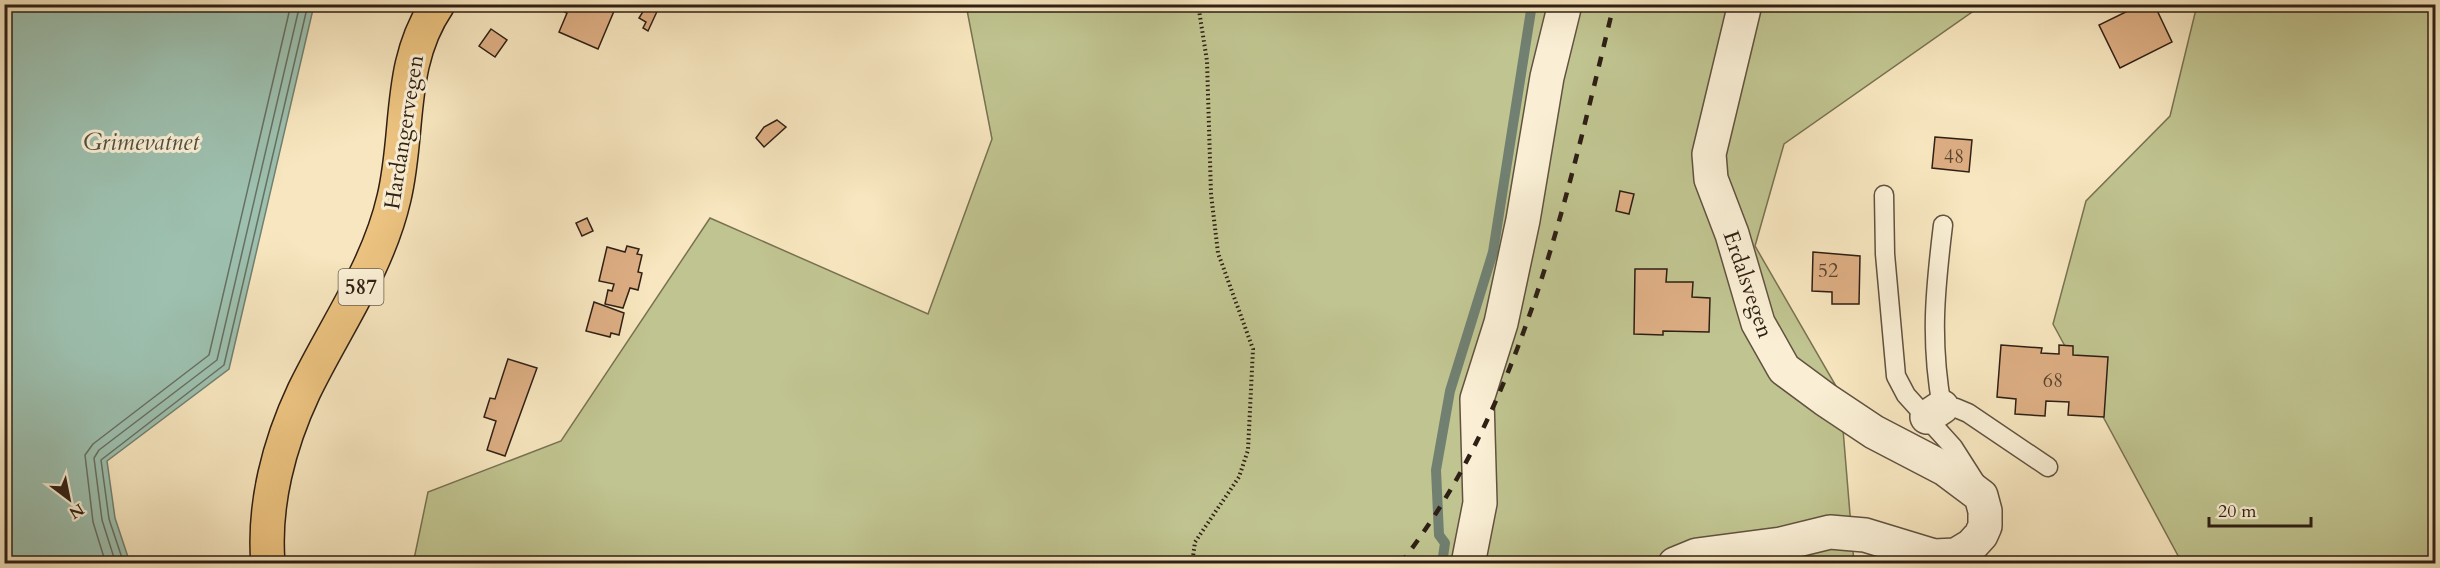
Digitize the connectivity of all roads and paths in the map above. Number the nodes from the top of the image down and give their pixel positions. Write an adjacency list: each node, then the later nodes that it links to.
1 (438, 4): 10 (main road, Hardangervegen / 587)
2 (1198, 4): 11 (path)
3 (1565, 4): 12 (street)
4 (1745, 4): 9 (street, Erdalsvegen)
5 (1884, 195): 7 (lane)
6 (1943, 225): 7 (lane)
7 (1934, 412): 8 (lane); 9 (lane)
8 (2049, 467)
9 (1981, 496): 13 (street)
10 (268, 564)
11 (1192, 564)
12 (1468, 564)
13 (1675, 564)

